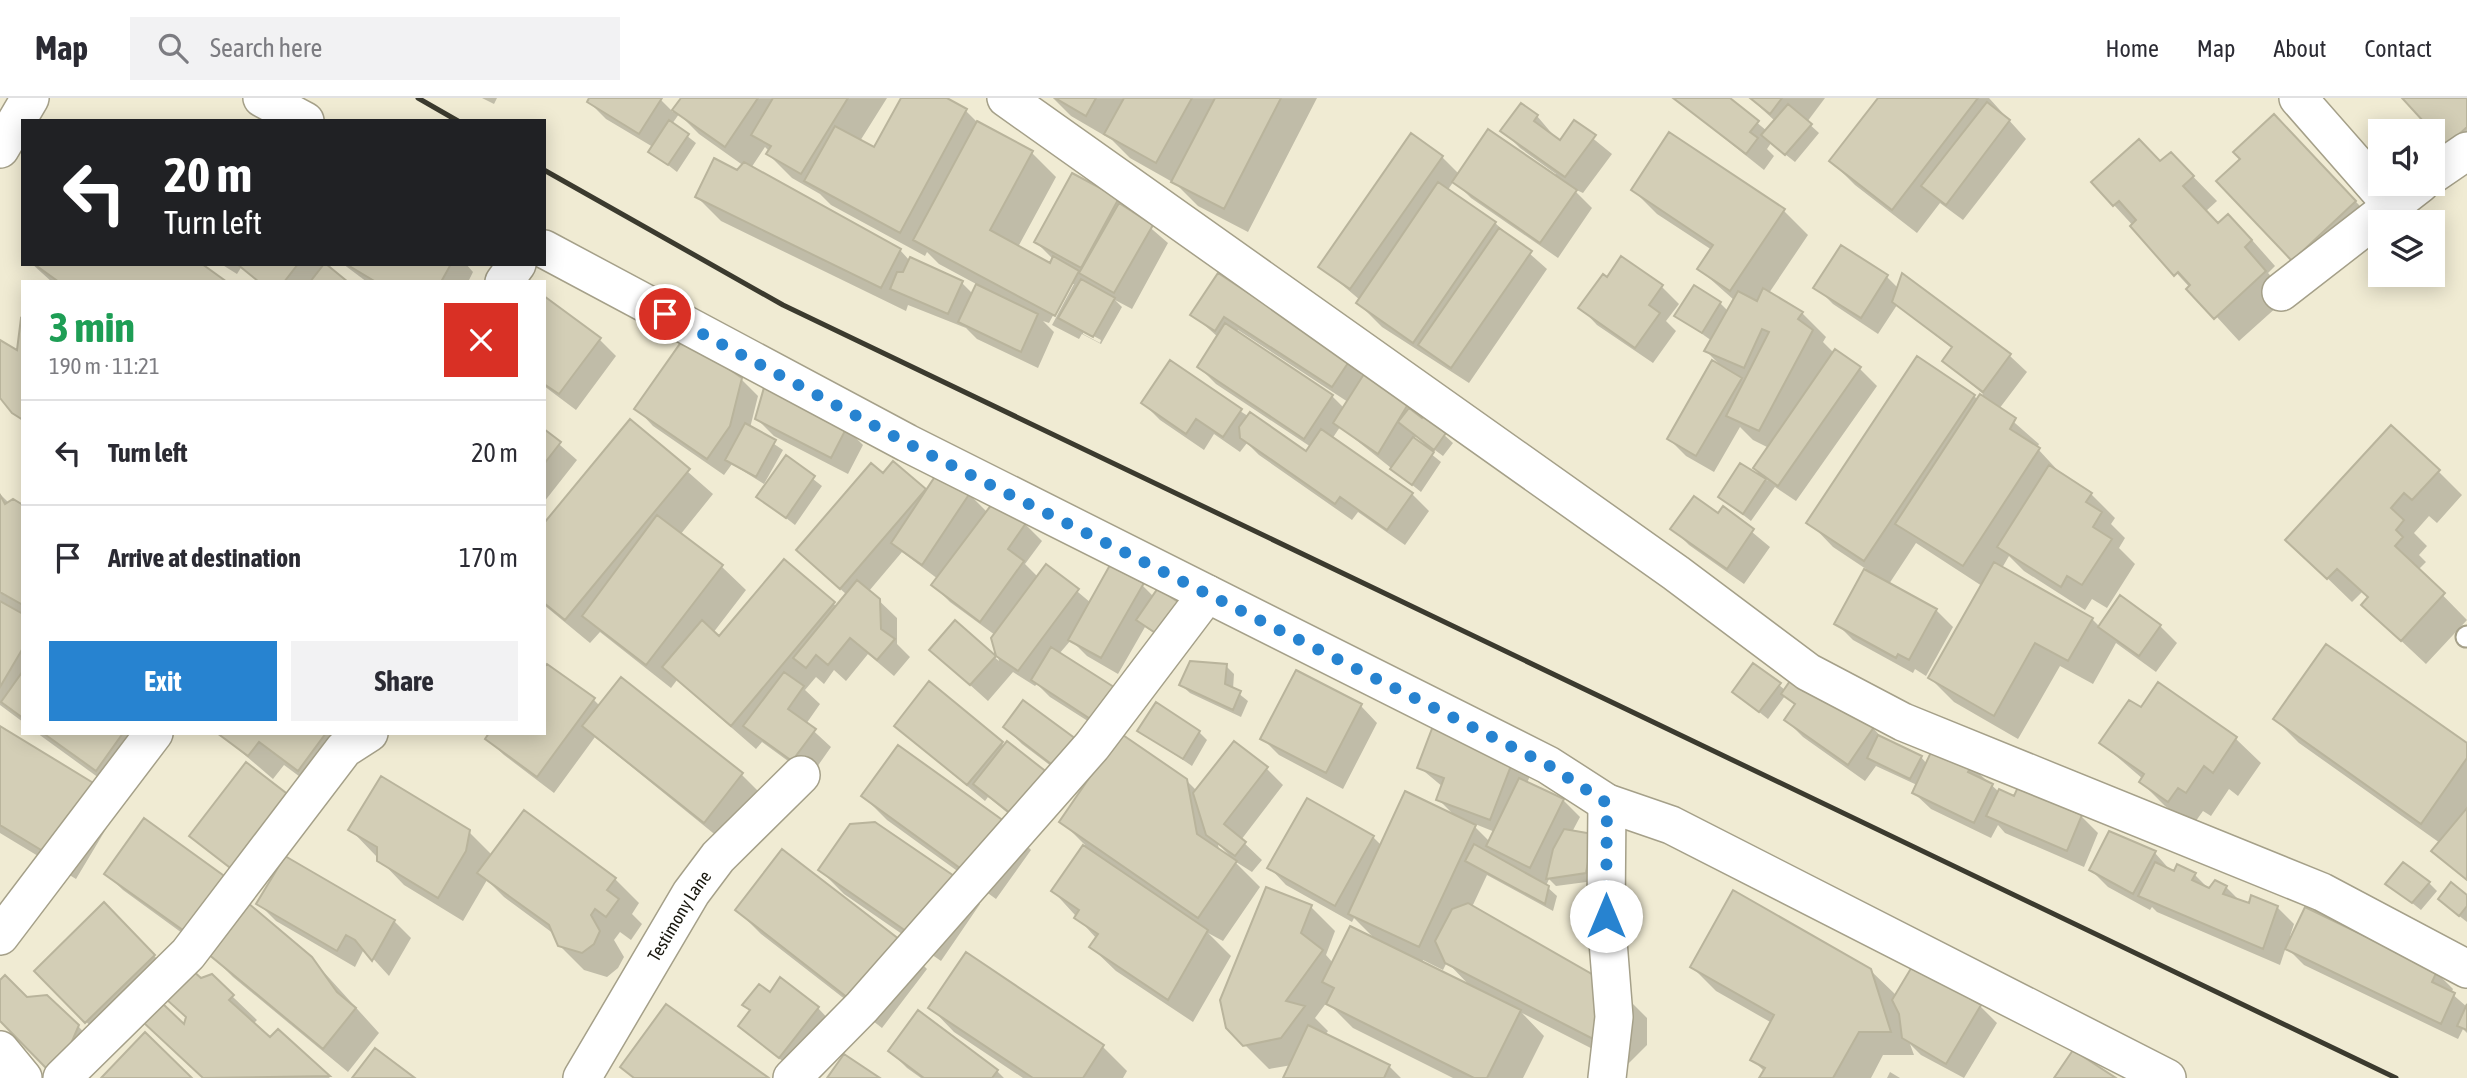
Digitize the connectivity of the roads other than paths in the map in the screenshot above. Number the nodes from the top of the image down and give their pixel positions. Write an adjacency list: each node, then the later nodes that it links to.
1 (30, 98): 6 (street)
2 (262, 98): 5 (street)
3 (1006, 98): 19 (street)
4 (2298, 98): 8 (street)
5 (301, 119)
6 (0, 149)
7 (2467, 150): 9 (street)
8 (2368, 161)
9 (2445, 166)
10 (2402, 196): 12 (street)
11 (546, 250): 13 (street)
12 (2281, 292)
13 (1207, 594): 17 (street); 24 (street)
14 (152, 735): 18 (street)
15 (366, 735): 22 (street)
16 (801, 775): 23 (street, Testimony Lane)
17 (1607, 803): 25 (street); 26 (street)
18 (0, 936)
19 (2467, 969)
20 (0, 1050): 21 (street)
21 (23, 1078)
22 (62, 1078)
23 (582, 1078)
24 (792, 1078)
25 (1607, 1078)
26 (2167, 1078)

